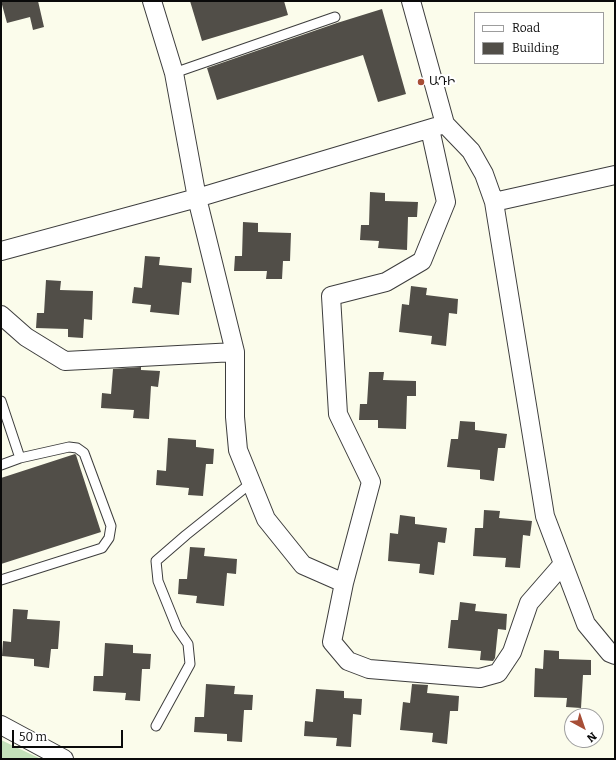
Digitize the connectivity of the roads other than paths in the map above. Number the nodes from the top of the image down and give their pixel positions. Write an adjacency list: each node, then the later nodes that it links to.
1 (152, 1): 4 (street)
2 (410, 1): 5 (street)
3 (335, 17): 4 (lane)
4 (174, 73): 7 (street)
5 (438, 127): 7 (street); 8 (street); 18 (street)
6 (615, 175): 8 (street)
7 (197, 198): 9 (street); 11 (street)
8 (494, 202): 16 (street)
9 (1, 251)
10 (1, 315): 11 (street)
11 (235, 352): 15 (street)
12 (1, 401): 13 (lane)
13 (20, 458): 14 (lane); 17 (lane)
14 (1, 464)
15 (251, 483): 18 (street); 21 (lane)
16 (563, 564): 18 (street); 19 (street)
17 (1, 580)
18 (344, 583)
19 (615, 655)
20 (1, 725): 22 (street)
21 (156, 726)
22 (64, 759)

